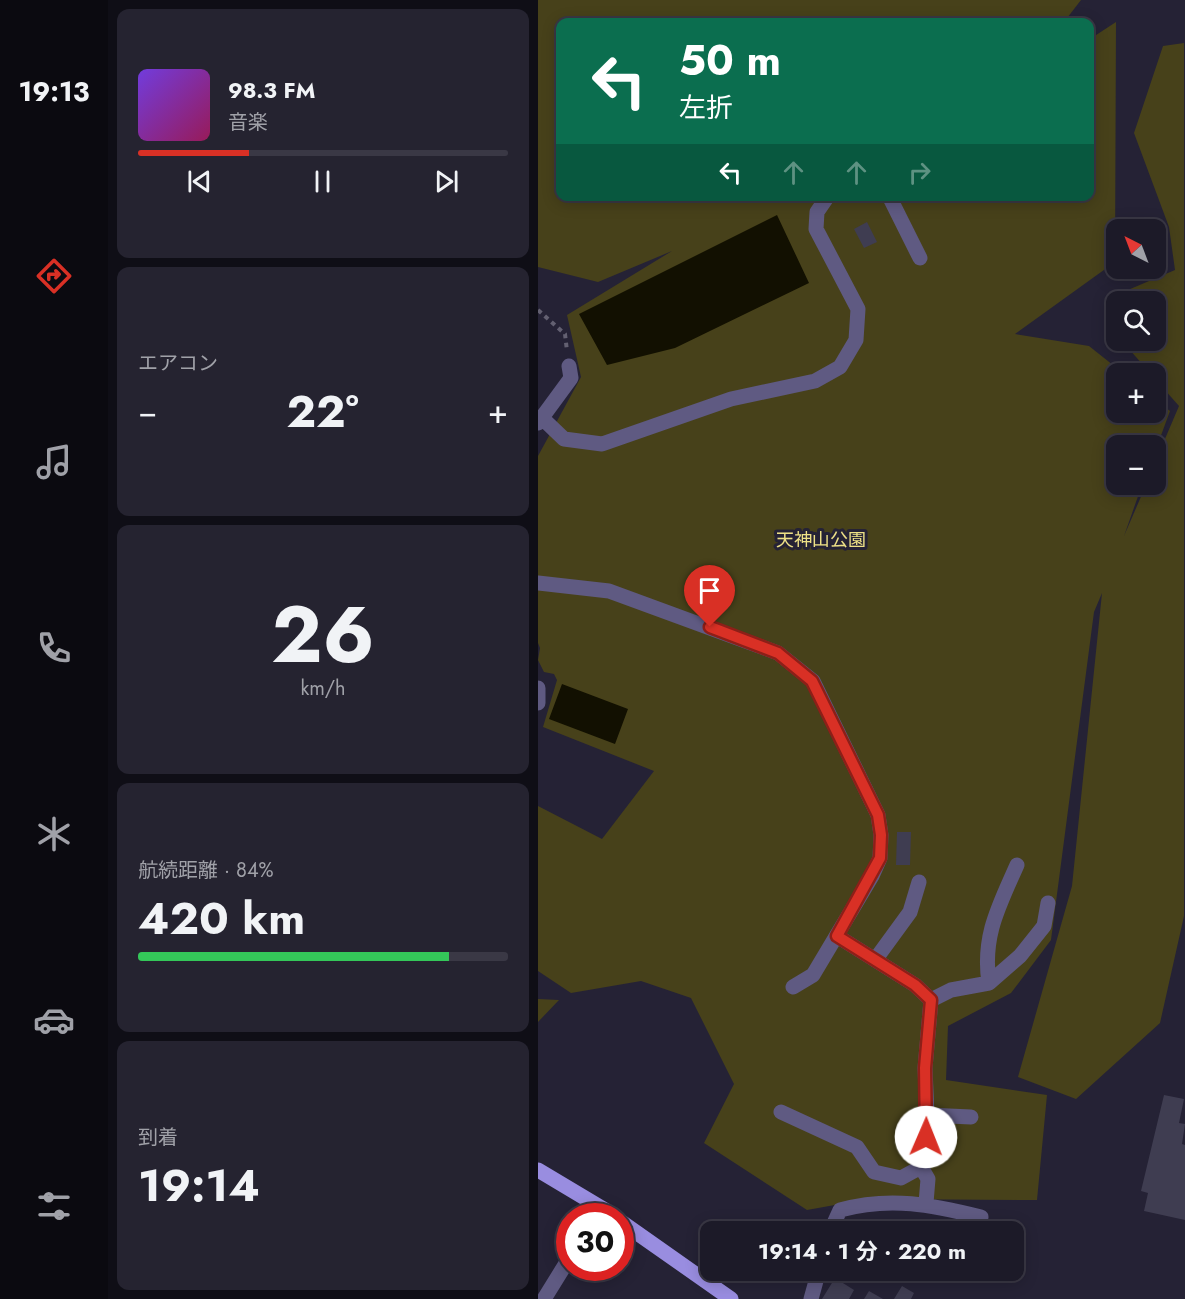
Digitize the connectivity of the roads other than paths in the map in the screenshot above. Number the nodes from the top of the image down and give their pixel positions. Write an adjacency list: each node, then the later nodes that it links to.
1 (825, 201): 5 (street)
2 (892, 201): 3 (street)
3 (920, 258)
4 (569, 366): 5 (street)
5 (540, 421)
6 (538, 583): 12 (street)
7 (538, 688): 8 (street)
8 (538, 704)
9 (1017, 865): 14 (street)
10 (919, 882): 13 (street)
11 (1048, 903): 14 (street)
12 (837, 936): 13 (street); 15 (street)
13 (875, 960): 16 (street)
14 (989, 983): 16 (street)
15 (793, 987)
16 (931, 1000): 18 (street)
17 (781, 1112): 20 (street)
18 (927, 1115): 19 (street); 20 (street)
19 (971, 1116)
20 (921, 1167): 23 (street)
21 (538, 1170): 22 (main road)
22 (585, 1203)
23 (926, 1203): 24 (street); 25 (street)
24 (981, 1217)
25 (835, 1221)
26 (634, 1231): 30 (main road)
27 (556, 1280): 29 (street)
28 (816, 1281): 31 (street)
29 (544, 1299)
30 (731, 1299)
31 (811, 1299)

